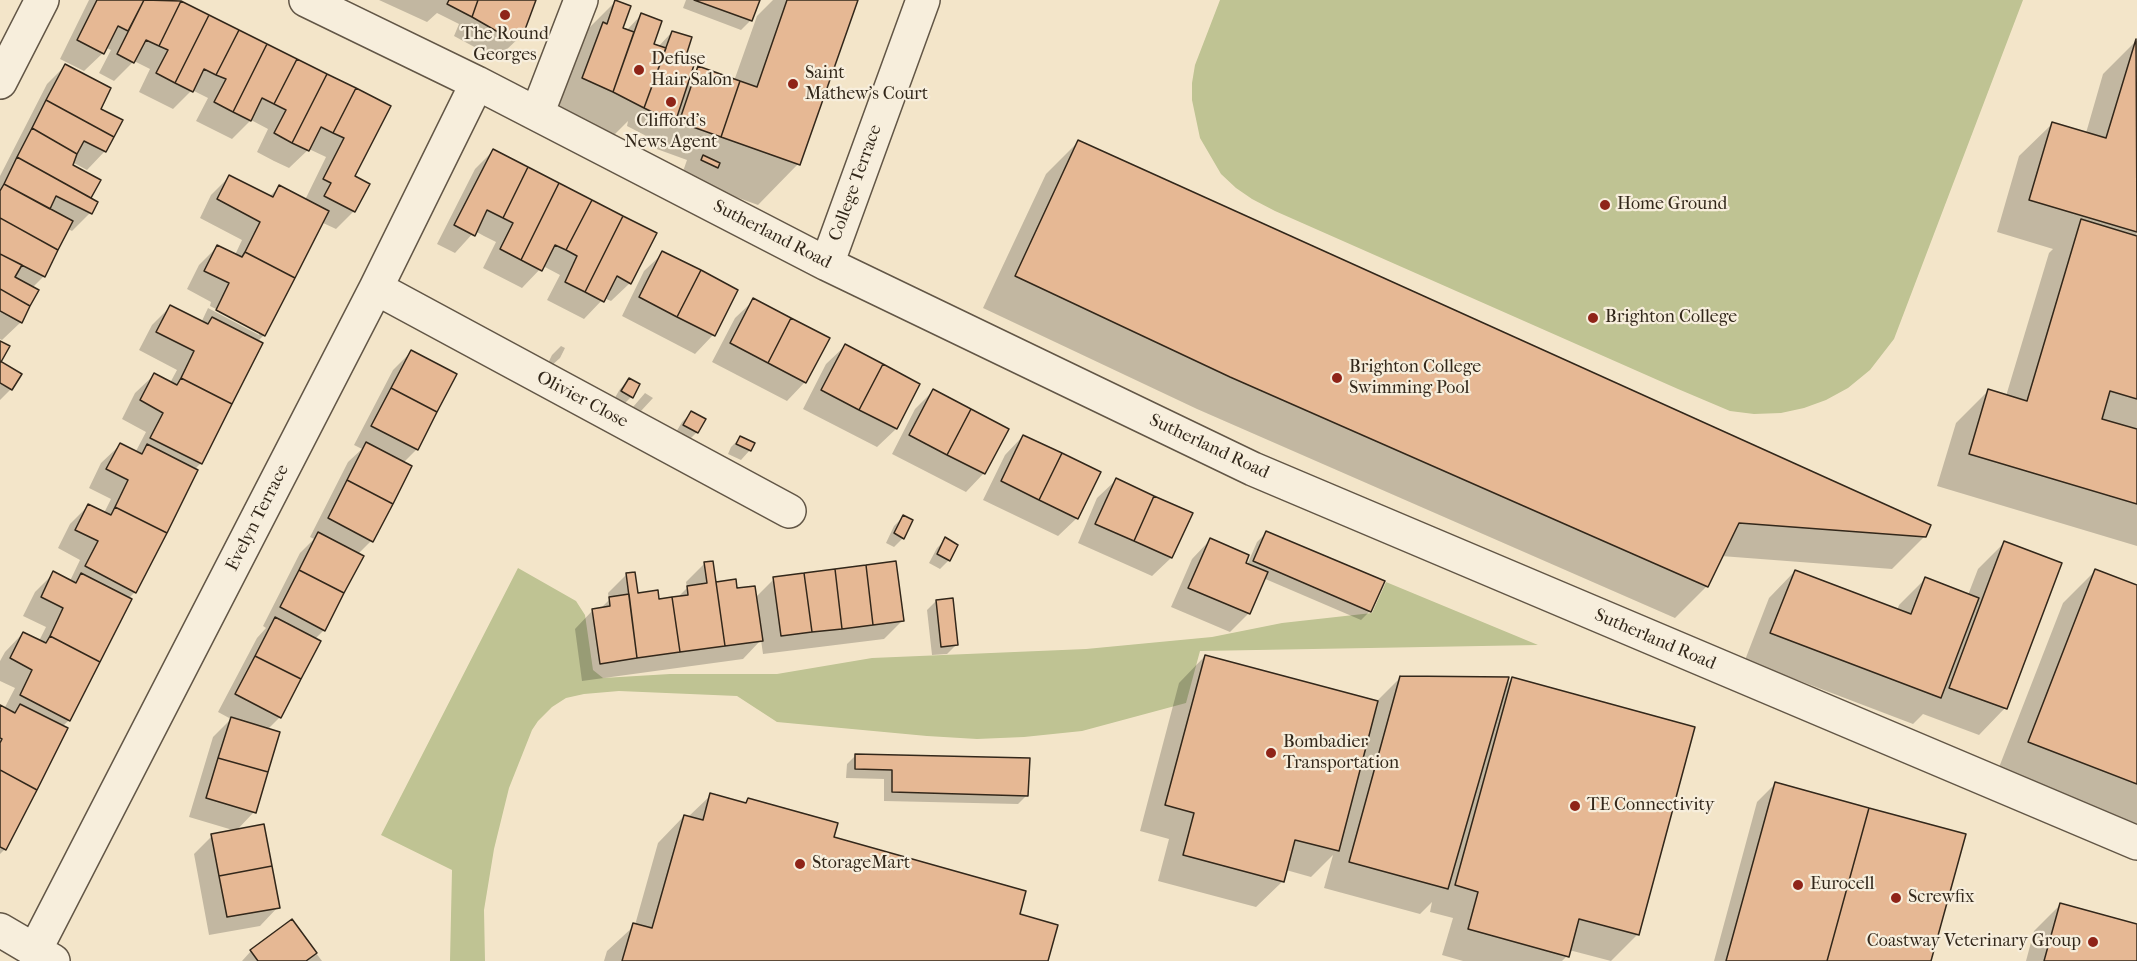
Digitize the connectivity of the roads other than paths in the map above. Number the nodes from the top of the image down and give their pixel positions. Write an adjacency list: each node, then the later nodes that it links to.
1 (42, 0): 5 (street)
2 (581, 0): 7 (street)
3 (923, 0): 8 (street, College Terrace)
4 (320, 3): 6 (street, Sutherland Road)
5 (0, 82)
6 (477, 83): 7 (street, Sutherland Road); 9 (street, Evelyn Terrace)
7 (537, 114): 8 (street, Sutherland Road)
8 (827, 264): 11 (street, Sutherland Road)
9 (376, 288): 10 (street, Olivier Close); 13 (street, Evelyn Terrace)
10 (789, 511)
11 (2137, 843)
12 (0, 930): 13 (street)
13 (45, 957)

